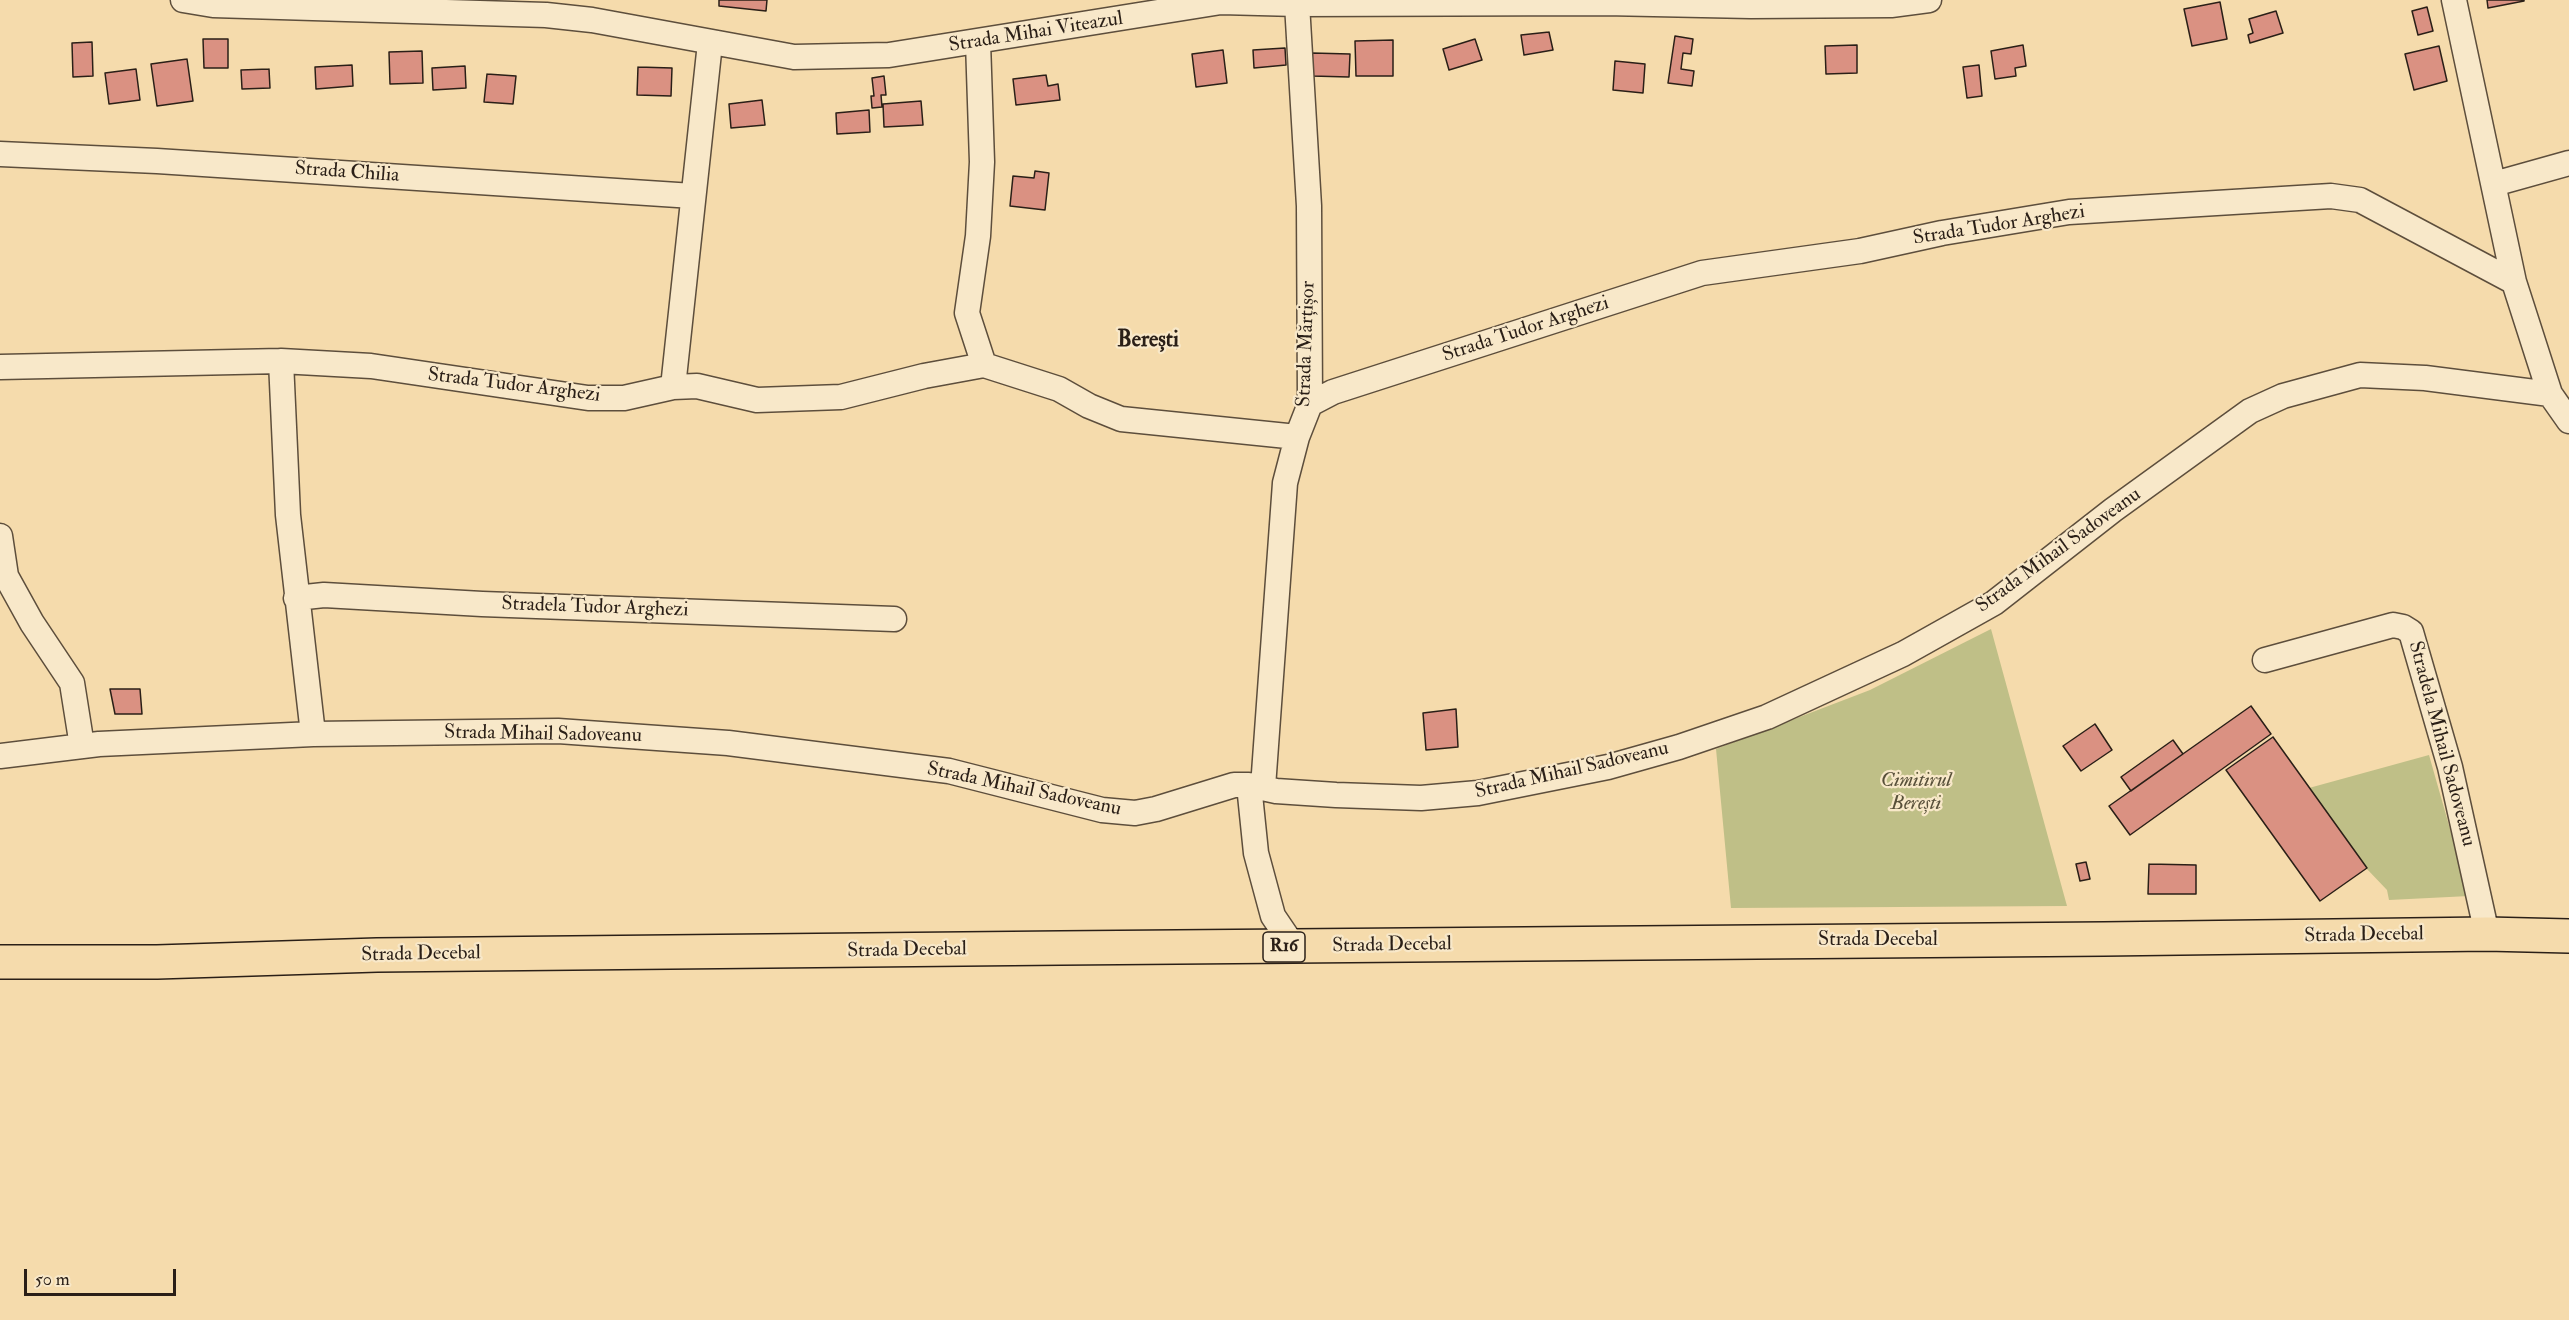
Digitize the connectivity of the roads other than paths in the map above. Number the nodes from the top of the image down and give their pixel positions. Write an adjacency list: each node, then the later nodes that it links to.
1 (183, 0): 6 (street, Strada Mihai Viteazul)
2 (1929, 0): 4 (street, Strada Mihai Viteazul)
3 (2454, 0): 9 (street)
4 (1297, 4): 5 (street, Strada Mihai Viteazul); 17 (street, Strada Mărțișor)
5 (978, 42): 6 (street, Strada Mihai Viteazul); 13 (street)
6 (711, 43): 10 (street)
7 (0, 154): 10 (street, Strada Chilia)
8 (2569, 163): 9 (street)
9 (2494, 184): 11 (street)
10 (693, 196): 15 (street)
11 (2514, 282): 16 (street); 17 (street, Strada Tudor Arghezi)
12 (281, 361): 14 (street, Strada Tudor Arghezi); 15 (street, Strada Tudor Arghezi); 22 (street)
13 (984, 365): 15 (street, Strada Tudor Arghezi); 19 (street, Strada Tudor Arghezi)
14 (0, 367)
15 (673, 387)
16 (2550, 394): 18 (street); 28 (street, Strada Mihail Sadoveanu)
17 (1310, 404): 19 (street, Strada Mărțișor)
18 (2569, 421)
19 (1297, 437): 28 (street, Strada Mărțișor)
20 (0, 536): 21 (street)
21 (3, 576): 26 (street)
22 (296, 598): 23 (street, Stradela Tudor Arghezi); 25 (street)
23 (894, 619)
24 (2265, 660): 29 (street, Stradela Mihail Sadoveanu)
25 (314, 734): 26 (street, Strada Mihail Sadoveanu); 28 (street, Strada Mihail Sadoveanu)
26 (82, 746): 27 (street, Strada Mihail Sadoveanu)
27 (0, 756)
28 (1256, 786): 31 (street, Strada Mărțișor)
29 (2487, 934): 30 (main road, Strada Decebal / R16); 31 (main road, Strada Decebal / R16)
30 (2569, 936)
31 (1294, 947): 32 (main road, Strada Decebal / R16)
32 (0, 962)

